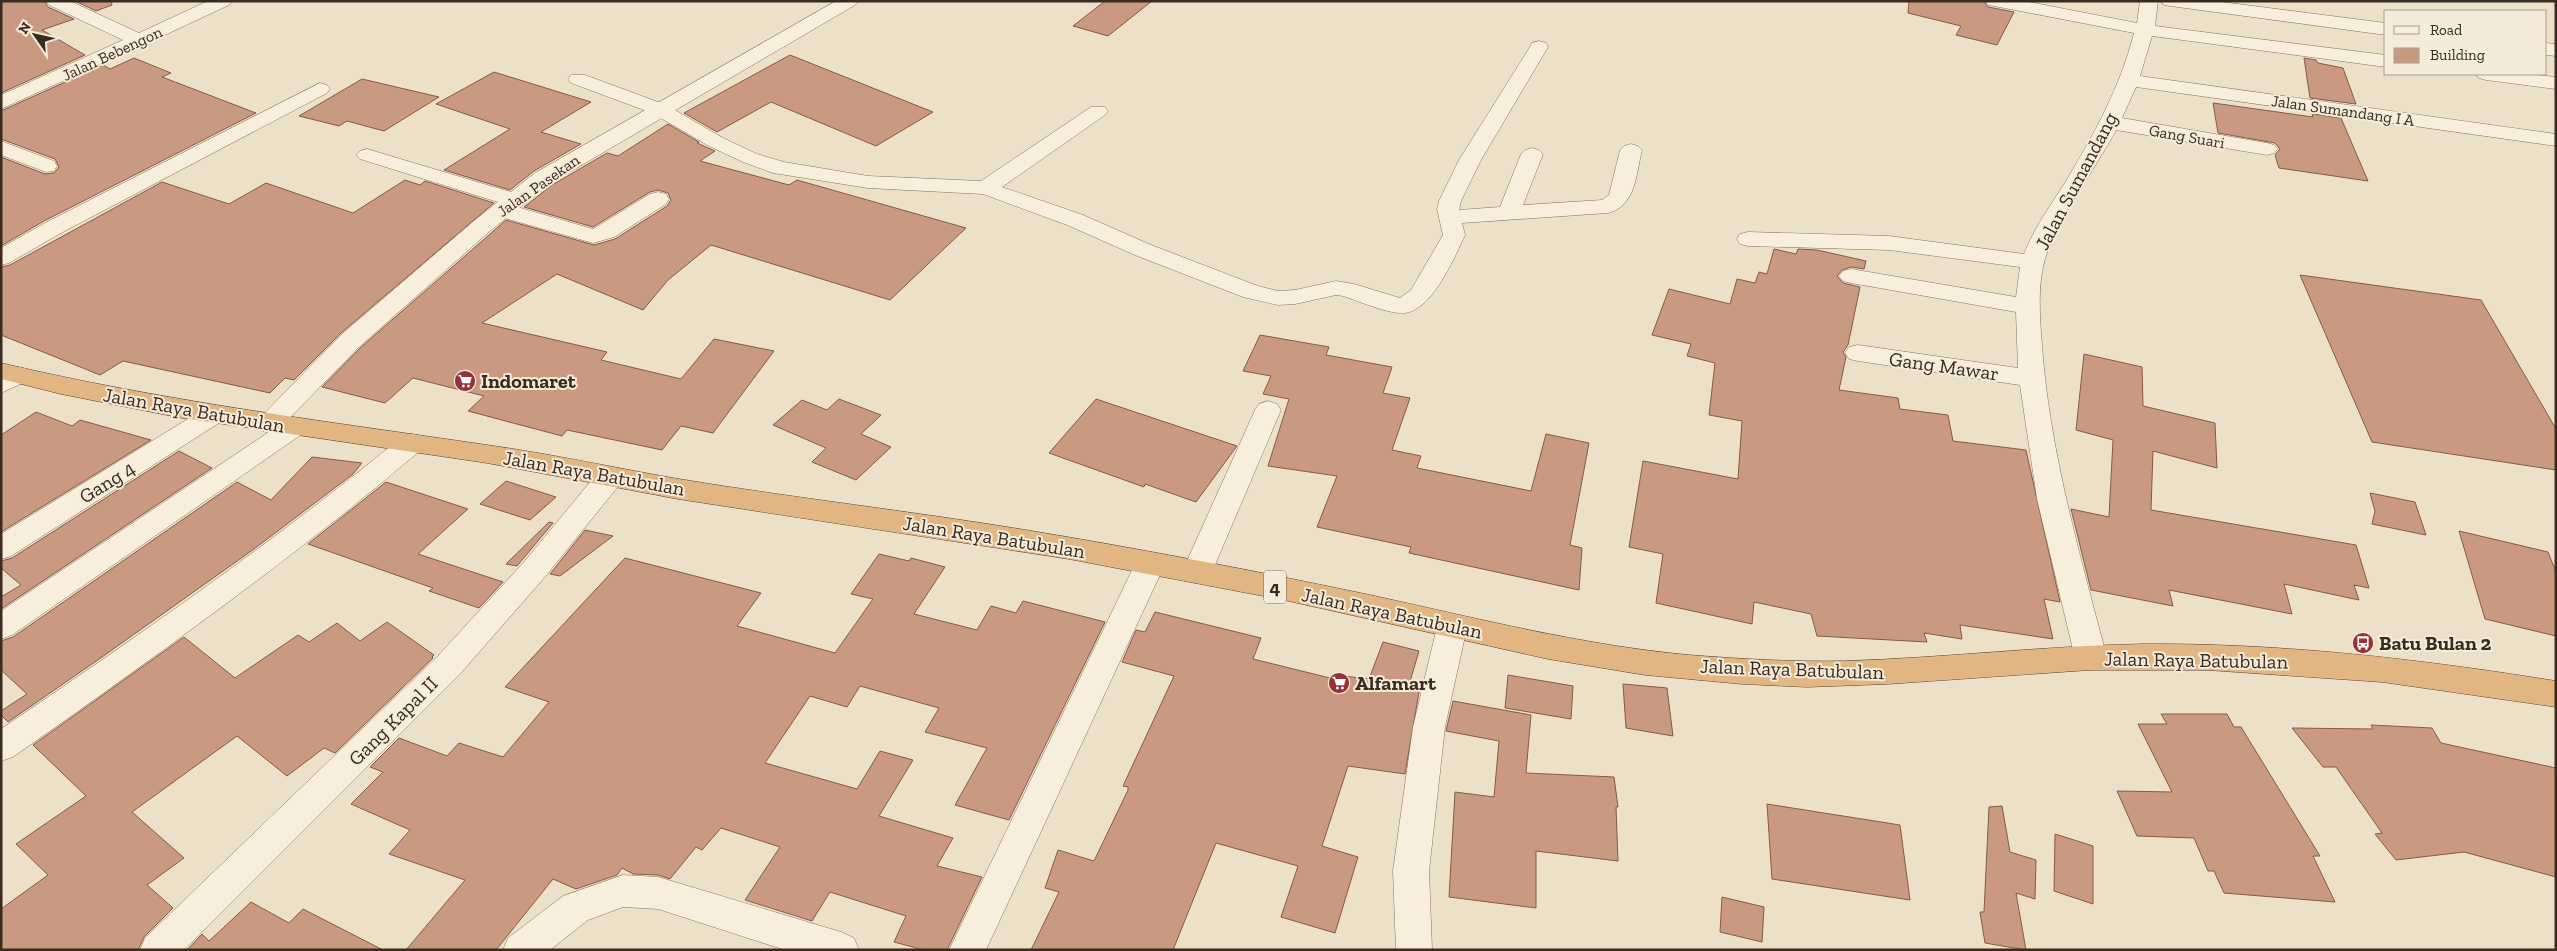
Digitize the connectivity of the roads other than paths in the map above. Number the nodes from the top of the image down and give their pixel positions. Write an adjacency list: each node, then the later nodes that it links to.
1 (56, 1): 9 (street)
2 (223, 1): 9 (street, Jalan Bebengon)
3 (849, 1): 19 (street, Jalan Pasekan)
4 (1994, 1): 8 (street)
5 (2149, 1): 8 (street, Jalan Sumandang)
6 (2170, 1): 7 (street)
7 (2384, 29)
8 (2146, 30): 11 (street); 14 (street, Jalan Sumandang)
9 (141, 41): 17 (street, Jalan Bebengon)
10 (1539, 47): 32 (street)
11 (2384, 61)
12 (2494, 75): 15 (street)
13 (578, 79): 19 (street)
14 (2130, 80): 20 (street, Jalan Sumandang); 21 (street, Jalan Sumandang I A)
15 (2556, 83)
16 (320, 89): 34 (street)
17 (6, 98)
18 (1098, 111): 28 (street)
19 (651, 113): 28 (street); 30 (street, Jalan Pasekan)
20 (2108, 122): 23 (street, Gang Suari); 35 (street, Jalan Sumandang)
21 (2556, 140)
22 (1, 147): 27 (street)
23 (2267, 149)
24 (1631, 150): 31 (street)
25 (1532, 154): 31 (street)
26 (367, 155): 30 (street)
27 (46, 166)
28 (986, 188): 32 (street)
29 (658, 200): 30 (street)
30 (507, 205): 43 (street, Jalan Pasekan)
31 (1509, 212): 32 (street)
32 (1451, 217)
33 (1748, 239): 35 (street)
34 (1, 258)
35 (2032, 262): 37 (street, Jalan Sumandang)
36 (1852, 276): 37 (street)
37 (2028, 307): 40 (street, Jalan Sumandang)
38 (1858, 353): 40 (street, Gang Mawar)
39 (7, 377): 42 (highway, Jalan Raya Batubulan / 4)
40 (2030, 378): 51 (street, Jalan Sumandang)
41 (1268, 410): 48 (street)
42 (213, 415): 43 (highway, Jalan Raya Batubulan / 4); 46 (street, Gang 4)
43 (281, 426): 44 (highway, Jalan Raya Batubulan / 4); 49 (street, Jalan Pasekan)
44 (412, 443): 45 (highway, Jalan Raya Batubulan / 4); 53 (street)
45 (610, 477): 47 (highway, Jalan Raya Batubulan / 4); 54 (street, Gang Kapal II)
46 (1, 548)
47 (1150, 564): 48 (highway, Jalan Raya Batubulan / 4); 57 (street)
48 (1197, 572): 50 (highway, Jalan Raya Batubulan / 4)
49 (1, 627)
50 (1452, 627): 51 (highway, Jalan Raya Batubulan / 4); 58 (street)
51 (2091, 658): 52 (highway, Jalan Raya Batubulan / 4)
52 (2556, 694)
53 (1, 747)
54 (158, 950)
55 (521, 950): 56 (street)
56 (841, 950)
57 (967, 950)
58 (1414, 950)

